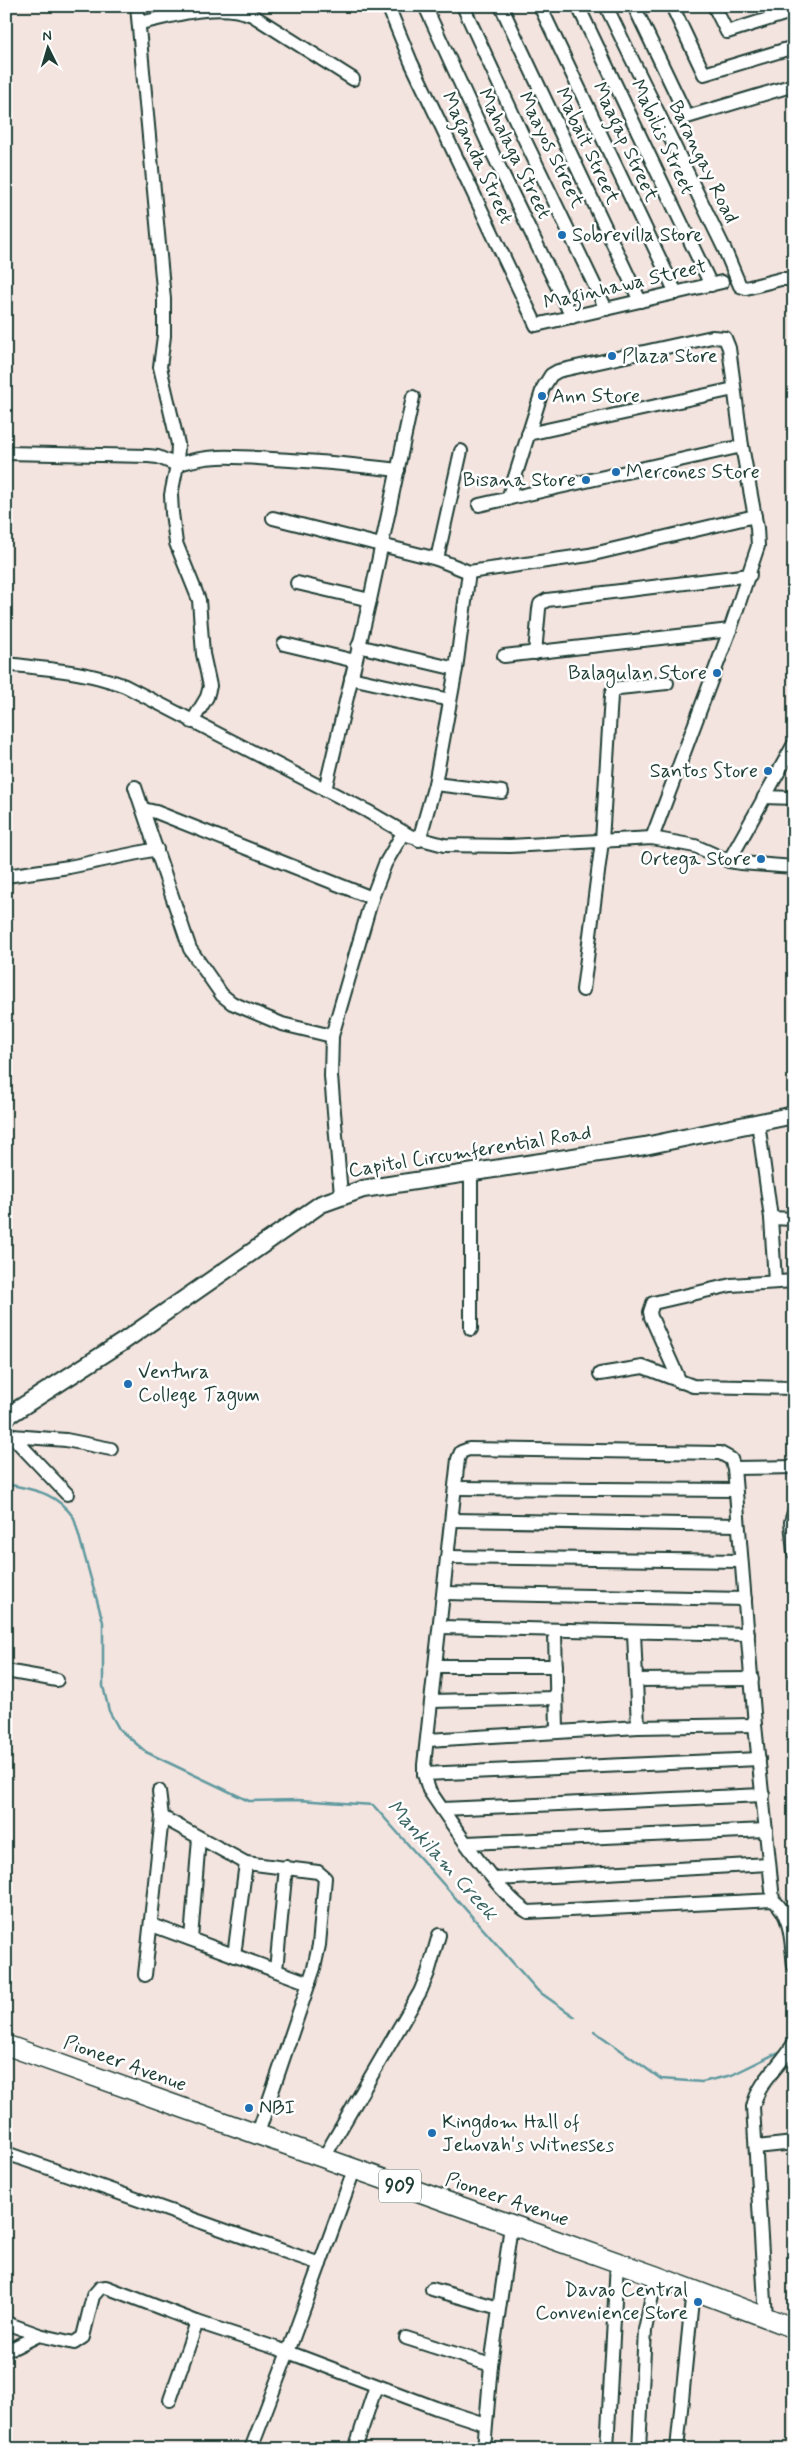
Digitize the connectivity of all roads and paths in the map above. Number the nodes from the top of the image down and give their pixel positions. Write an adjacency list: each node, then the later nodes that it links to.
1 (137, 6): 14 (street)
2 (388, 6): 24 (street, Maganda Street)
3 (425, 6): 23 (street, Mahalaga Street)
4 (463, 6): 22 (street, Maayos Street)
5 (501, 6): 21 (street, Mabait Street)
6 (540, 6): 20 (street, Maagap Street)
7 (578, 6): 19 (street, Mabilis Street)
8 (606, 6): 18 (street, Barangay Road)
9 (634, 6): 17 (street)
10 (672, 6): 15 (street)
11 (714, 6): 13 (street)
12 (231, 8): 14 (street); 16 (street)
13 (794, 11)
14 (139, 23): 31 (street)
15 (794, 47)
16 (353, 79)
17 (794, 85)
18 (794, 278)
19 (717, 283): 20 (street, Maginhawa Street)
20 (676, 293): 21 (street, Maginhawa Street)
21 (640, 301): 22 (street, Maginhawa Street)
22 (606, 309): 23 (street, Maginhawa Street)
23 (572, 317): 24 (street, Maginhawa Street)
24 (536, 325)
25 (734, 389): 27 (street); 27 (street); 28 (street)
26 (413, 397): 32 (street)
27 (528, 434): 33 (street)
28 (742, 446): 33 (street); 35 (street)
29 (461, 451): 38 (street)
30 (6, 453): 31 (street)
31 (177, 465): 32 (street); 54 (street)
32 (398, 470): 37 (street)
33 (508, 499): 34 (street)
34 (479, 505)
35 (755, 516): 39 (street); 40 (street)
36 (273, 518): 37 (street)
37 (382, 544): 38 (street); 42 (street)
38 (437, 559): 39 (street)
39 (469, 572): 50 (street)
40 (750, 575): 43 (street); 46 (street)
41 (298, 583): 42 (street)
42 (370, 600): 45 (street)
43 (730, 630): 46 (street); 64 (street)
44 (284, 644): 48 (street)
45 (358, 646): 48 (street); 50 (street)
46 (535, 652): 47 (street)
47 (504, 656)
48 (355, 661): 51 (street)
49 (6, 664): 54 (street)
50 (456, 669): 53 (street)
51 (351, 678): 53 (street); 58 (street)
52 (667, 683): 66 (street)
53 (450, 700): 56 (street)
54 (192, 722): 58 (street)
55 (794, 744): 60 (street)
56 (435, 784): 59 (street); 65 (street)
57 (135, 787): 62 (street)
58 (324, 790): 63 (street)
59 (502, 792)
60 (764, 797): 61 (street); 68 (street)
61 (794, 798)
62 (143, 810): 67 (street); 71 (street)
63 (403, 832): 65 (street); 71 (street)
64 (652, 838): 66 (street); 68 (street)
65 (419, 840): 66 (street)
66 (602, 841): 72 (street)
67 (157, 849): 70 (street); 73 (street)
68 (729, 861): 69 (street)
69 (794, 867)
70 (6, 876)
71 (372, 898): 73 (street)
72 (583, 990)
73 (332, 1036): 77 (street)
74 (794, 1115): 75 (main road, Capitol Circumferential Road)
75 (758, 1122): 76 (main road, Capitol Circumferential Road); 78 (street)
76 (471, 1173): 77 (main road, Capitol Circumferential Road); 82 (street)
77 (341, 1195): 86 (main road, Capitol Circumferential Road)
78 (771, 1218): 79 (street); 80 (street)
79 (794, 1219)
80 (775, 1281): 81 (street); 84 (street)
81 (794, 1281)
82 (471, 1329)
83 (600, 1374): 84 (street)
84 (680, 1382): 85 (street)
85 (794, 1388)
86 (6, 1417)
87 (9, 1433): 88 (street); 93 (street)
88 (110, 1449)
89 (794, 1467): 90 (street)
90 (734, 1468): 91 (street); 92 (street)
91 (456, 1488): 92 (street); 95 (street)
92 (735, 1490): 96 (street)
93 (67, 1494)
94 (794, 1512): 97 (street)
95 (452, 1520): 96 (street); 98 (street)
96 (738, 1525): 99 (street)
97 (794, 1553)
98 (448, 1557): 99 (street); 100 (street)
99 (741, 1561): 101 (street)
100 (444, 1593): 101 (street); 102 (street)
101 (746, 1599): 105 (street)
102 (441, 1627): 103 (street); 106 (street)
103 (555, 1631): 104 (street); 107 (street)
104 (634, 1632): 105 (street); 111 (street)
105 (748, 1634): 109 (street)
106 (436, 1666): 107 (street); 113 (street)
107 (556, 1666): 112 (street)
108 (6, 1671): 110 (street)
109 (752, 1679): 111 (street); 114 (street)
110 (57, 1680)
111 (636, 1680): 115 (street)
112 (556, 1698): 113 (street); 116 (street)
113 (432, 1701): 117 (street)
114 (755, 1726): 115 (street); 118 (street)
115 (638, 1727): 116 (street)
116 (557, 1731): 117 (street)
117 (428, 1740): 119 (street)
118 (759, 1759): 119 (street); 121 (street)
119 (424, 1774): 122 (street)
120 (159, 1791): 123 (street)
121 (763, 1795): 122 (street); 124 (street)
122 (442, 1809): 126 (street)
123 (162, 1817): 125 (street); 133 (street)
124 (766, 1830): 126 (street); 128 (street)
125 (199, 1838): 127 (street); 135 (street)
126 (467, 1843): 130 (street)
127 (246, 1863): 129 (street); 136 (street)
128 (769, 1864): 130 (street); 131 (street)
129 (286, 1867): 138 (street); 140 (street)
130 (495, 1879): 131 (street)
131 (773, 1900): 132 (street)
132 (790, 1914): 137 (street)
133 (152, 1925): 135 (street); 139 (street)
134 (439, 1935): 147 (street)
135 (191, 1939): 136 (street)
136 (234, 1956): 138 (street)
137 (794, 1966)
138 (276, 1970): 140 (street)
139 (145, 1975)
140 (309, 1983): 143 (street)
141 (794, 2042): 145 (street)
142 (6, 2045): 143 (highway, Pioneer Avenue / 909)
143 (257, 2136): 147 (highway, Pioneer Avenue / 909)
144 (794, 2143): 145 (street)
145 (756, 2146): 156 (street)
146 (6, 2153): 151 (street)
147 (323, 2159): 148 (highway, Pioneer Avenue / 909)
148 (354, 2170): 149 (highway, Pioneer Avenue / 909); 151 (street)
149 (511, 2226): 150 (highway, Pioneer Avenue / 909); 155 (street)
150 (617, 2262): 152 (highway, Pioneer Avenue / 909); 171 (street)
151 (320, 2264): 163 (street)
152 (656, 2276): 154 (highway, Pioneer Avenue / 909); 172 (street)
153 (432, 2289): 155 (street)
154 (694, 2290): 156 (highway, Pioneer Avenue / 909); 173 (street)
155 (499, 2308): 164 (street)
156 (766, 2318): 159 (highway, Pioneer Avenue / 909)
157 (198, 2322): 160 (street); 163 (street); 166 (street)
158 (6, 2323): 160 (street)
159 (794, 2328)
160 (39, 2335): 162 (street)
161 (406, 2338): 164 (street)
162 (6, 2349)
163 (288, 2352): 165 (street); 168 (street)
164 (491, 2365): 167 (street)
165 (376, 2386): 167 (street); 169 (street)
166 (170, 2400)
167 (485, 2424): 170 (street)
168 (250, 2449)
169 (355, 2449)
170 (484, 2449)
171 (607, 2449)
172 (639, 2449)
173 (677, 2449)

